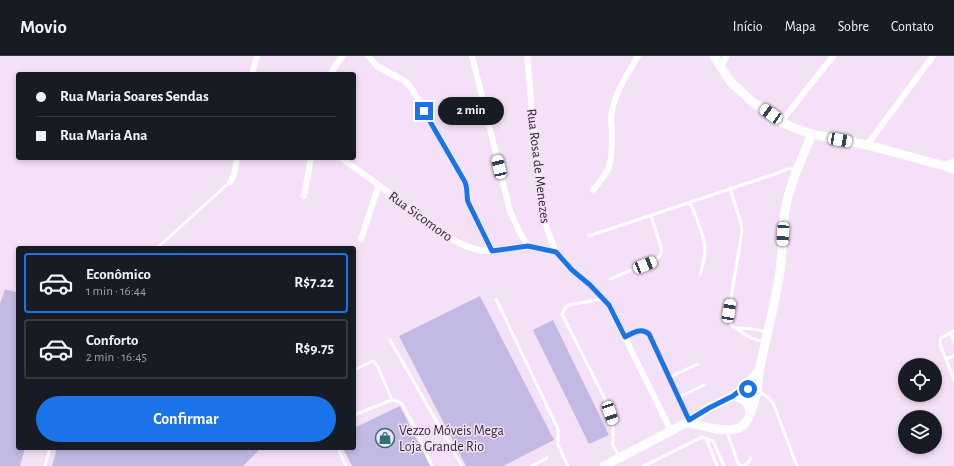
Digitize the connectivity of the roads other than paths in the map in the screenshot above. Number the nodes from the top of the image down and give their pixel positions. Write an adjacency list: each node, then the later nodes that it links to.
1 (257, 56): 12 (street)
2 (343, 56): 13 (street)
3 (368, 56): 34 (street)
4 (472, 56): 33 (street)
5 (527, 56): 35 (street, Rua Rosa de Menezes)
6 (638, 56): 26 (street)
7 (714, 56): 11 (main road)
8 (727, 56): 11 (street)
9 (833, 56): 14 (street)
10 (933, 56): 16 (street)
11 (720, 66): 14 (main road)
12 (253, 72)
13 (332, 72)
14 (781, 122): 15 (main road)
15 (812, 134): 16 (main road); 22 (main road)
16 (867, 145): 21 (main road)
17 (237, 160): 23 (street)
18 (311, 160): 27 (street)
19 (344, 160): 24 (street, Rua Sicomoro)
20 (954, 161): 21 (street)
21 (950, 168)
22 (798, 169): 25 (lane); 42 (main road)
23 (230, 182): 32 (lane)
24 (379, 185): 31 (street); 34 (street, Rua Sicomoro)
25 (730, 188): 28 (lane); 40 (lane)
26 (593, 190)
27 (304, 196)
28 (690, 202): 29 (lane); 36 (lane)
29 (651, 215): 30 (lane); 37 (lane)
30 (589, 236)
31 (362, 239)
32 (159, 246)
33 (528, 246): 34 (street, Rua Sicomoro); 35 (street, Rua Sicomoro)
34 (492, 251)
35 (556, 252): 39 (street, Rua Rosa de Menezes)
36 (700, 275)
37 (610, 279)
38 (496, 299): 79 (lane)
39 (603, 299): 43 (street, Rua Rosa de Menezes); 70 (lane)
40 (737, 328): 42 (lane); 45 (lane)
41 (952, 331): 46 (lane); 48 (lane)
42 (768, 332): 45 (main road)
43 (625, 337): 52 (lane); 66 (street, Rua Rosa de Menezes)
44 (390, 340): 77 (lane)
45 (766, 342): 50 (main road)
46 (954, 342)
47 (954, 356): 48 (lane)
48 (946, 359): 53 (lane)
49 (698, 364): 52 (lane)
50 (760, 368): 55 (main road); 56 (main road)
51 (356, 369): 59 (lane)
52 (669, 377): 58 (lane)
53 (954, 380)
54 (704, 385): 58 (lane)
55 (743, 388): 56 (lane); 57 (main road)
56 (757, 391): 62 (main road); 84 (lane)
57 (733, 396): 60 (main road); 62 (main road)
58 (678, 398): 63 (lane)
59 (392, 400): 61 (lane); 76 (lane)
60 (709, 408): 63 (main road); 64 (main road)
61 (356, 414)
62 (750, 414): 65 (main road)
63 (688, 422): 64 (main road); 66 (main road)
64 (714, 428): 65 (main road)
65 (726, 430): 73 (lane)
66 (670, 431): 70 (main road)
67 (706, 438): 81 (lane); 82 (lane); 83 (lane)
68 (49, 450): 74 (lane)
69 (339, 450): 75 (lane)
70 (620, 457): 80 (main road)
71 (547, 458): 78 (lane)
72 (751, 458): 73 (lane)
73 (739, 465)
74 (45, 466)
75 (346, 466)
76 (432, 466)
77 (462, 466)
78 (532, 466)
79 (568, 466)
80 (604, 466)
81 (644, 466)
82 (717, 466)
83 (724, 466)
84 (797, 466)

